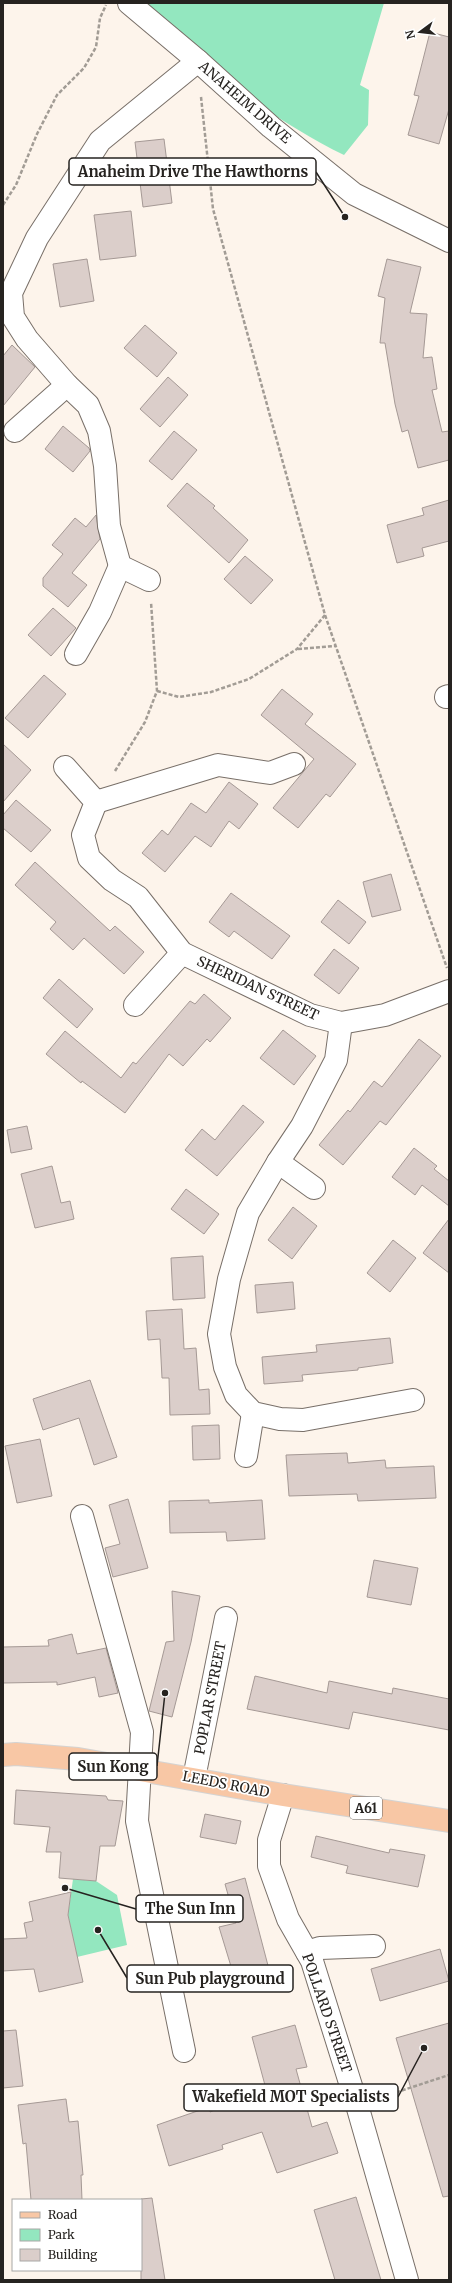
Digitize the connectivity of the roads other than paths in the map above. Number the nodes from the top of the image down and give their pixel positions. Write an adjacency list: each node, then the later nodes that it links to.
1 (129, 3): 2 (street, ANAHEIM DRIVE)
2 (198, 61): 3 (street, ANAHEIM DRIVE); 4 (street)
3 (449, 241)
4 (67, 385): 5 (street); 6 (street)
5 (15, 431)
6 (120, 566): 7 (street); 8 (street)
7 (149, 580)
8 (76, 654)
9 (294, 764): 11 (street)
10 (65, 767): 11 (street)
11 (96, 802): 12 (street, SHERIDAN STREET)
12 (182, 953): 14 (street, SHERIDAN STREET); 15 (street, SHERIDAN STREET)
13 (449, 991): 15 (street, SHERIDAN STREET)
14 (135, 1005)
15 (341, 1023): 16 (street)
16 (278, 1162): 17 (street); 19 (street)
17 (314, 1188)
18 (413, 1400): 19 (street)
19 (253, 1413): 20 (street)
20 (246, 1456)
21 (82, 1516): 24 (street)
22 (226, 1618): 25 (street, POPLAR STREET)
23 (3, 1755): 24 (main road, LEEDS ROAD / A61)
24 (141, 1769): 25 (main road, LEEDS ROAD / A61); 30 (street)
25 (194, 1778): 26 (main road, LEEDS ROAD / A61)
26 (283, 1795): 27 (main road, LEEDS ROAD / A61); 29 (street, POLLARD STREET)
27 (449, 1821)
28 (374, 1946): 29 (street)
29 (307, 1952): 31 (street, POLLARD STREET)
30 (184, 2051)
31 (407, 2280)

